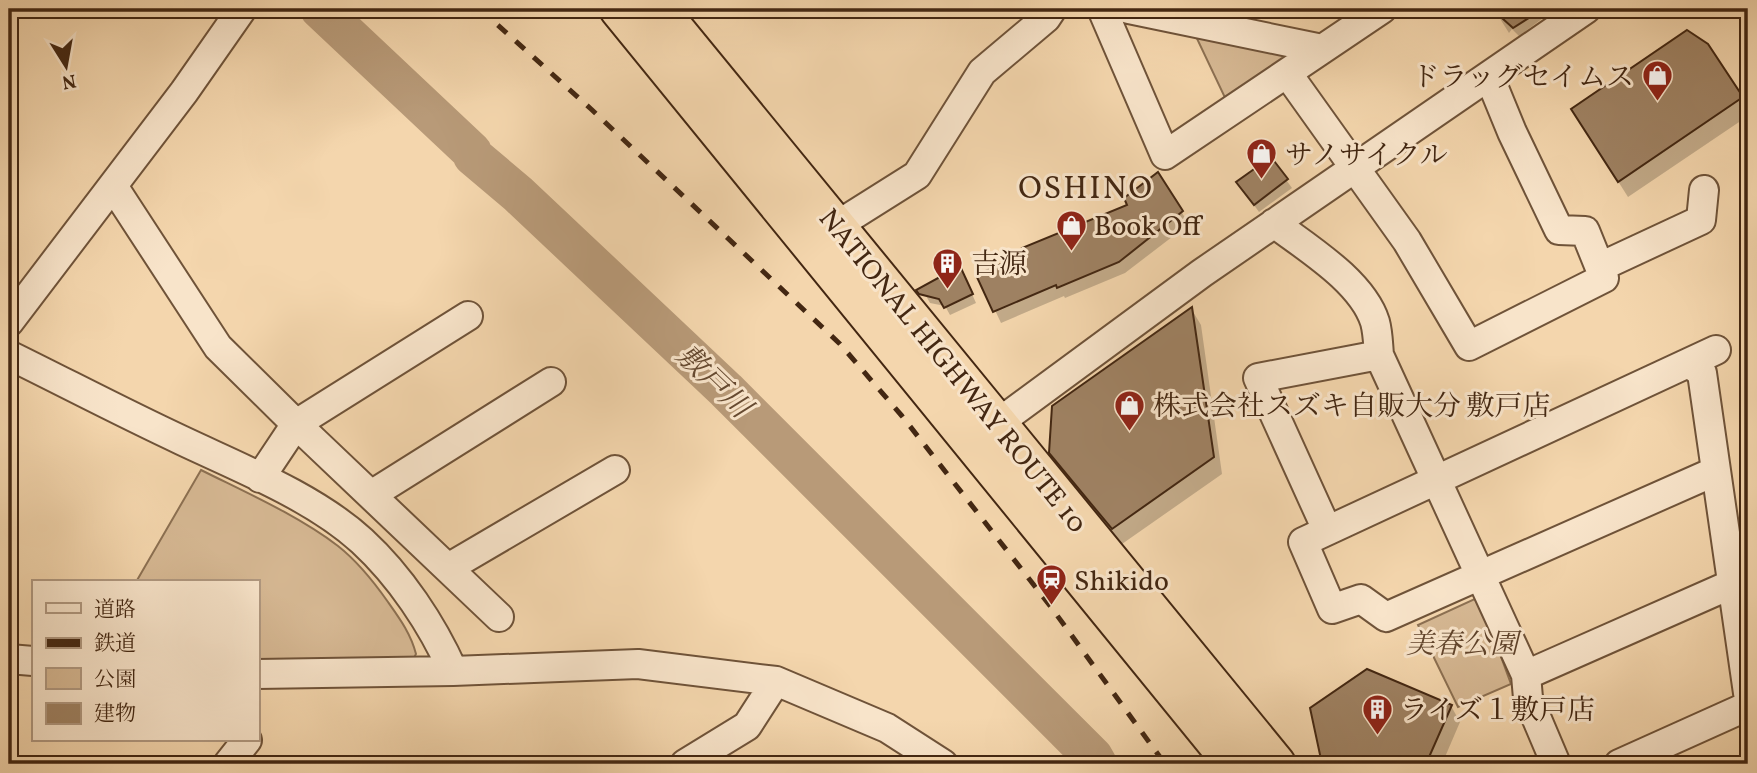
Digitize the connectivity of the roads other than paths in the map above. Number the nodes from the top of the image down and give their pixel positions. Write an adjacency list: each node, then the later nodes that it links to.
1 (242, 9): 13 (street)
2 (619, 9): 26 (highway, NATIONAL HIGHWAY ROUTE 10)
3 (658, 9): 16 (highway, NATIONAL HIGHWAY ROUTE 10)
4 (1052, 9): 16 (street)
5 (1102, 9): 10 (street)
6 (1129, 9): 9 (street)
7 (1382, 9): 9 (street)
8 (1586, 9): 11 (street)
9 (1322, 50): 10 (street)
10 (1287, 73): 12 (street)
11 (1489, 76): 12 (street); 17 (street)
12 (1354, 168): 15 (street); 17 (street)
13 (113, 186): 19 (street); 25 (street)
14 (1704, 190): 17 (street)
15 (1274, 223): 22 (street); 26 (street)
16 (836, 226): 26 (highway, NATIONAL HIGHWAY ROUTE 10)
17 (1600, 267)
18 (468, 316): 25 (street)
19 (9, 322)
20 (1716, 350): 23 (street)
21 (9, 355): 29 (street)
22 (1379, 355): 30 (street); 32 (street)
23 (1689, 363): 28 (street); 30 (street)
24 (551, 383): 31 (street)
25 (296, 424): 29 (street); 31 (street)
26 (985, 433): 49 (highway, NATIONAL HIGHWAY ROUTE 10); 50 (highway, NATIONAL HIGHWAY ROUTE 10)
27 (615, 470): 33 (street)
28 (1716, 471): 34 (street); 35 (street)
29 (260, 478): 39 (street)
30 (1436, 480): 32 (street); 34 (street)
31 (371, 495): 33 (street)
32 (1327, 530): 34 (street)
33 (448, 568): 36 (street)
34 (1480, 576): 41 (street)
35 (1732, 584): 41 (street); 43 (street)
36 (499, 617)
37 (9, 659): 38 (street)
38 (32, 661)
39 (453, 671): 40 (street); 42 (street)
40 (259, 674)
41 (1526, 675): 51 (street)
42 (776, 681): 47 (street); 48 (street)
43 (1748, 693)
44 (1748, 706): 52 (street)
45 (245, 742): 46 (street)
46 (228, 764)
47 (685, 764)
48 (943, 764)
49 (1234, 764)
50 (1276, 764)
51 (1556, 764)
52 (1619, 764)

